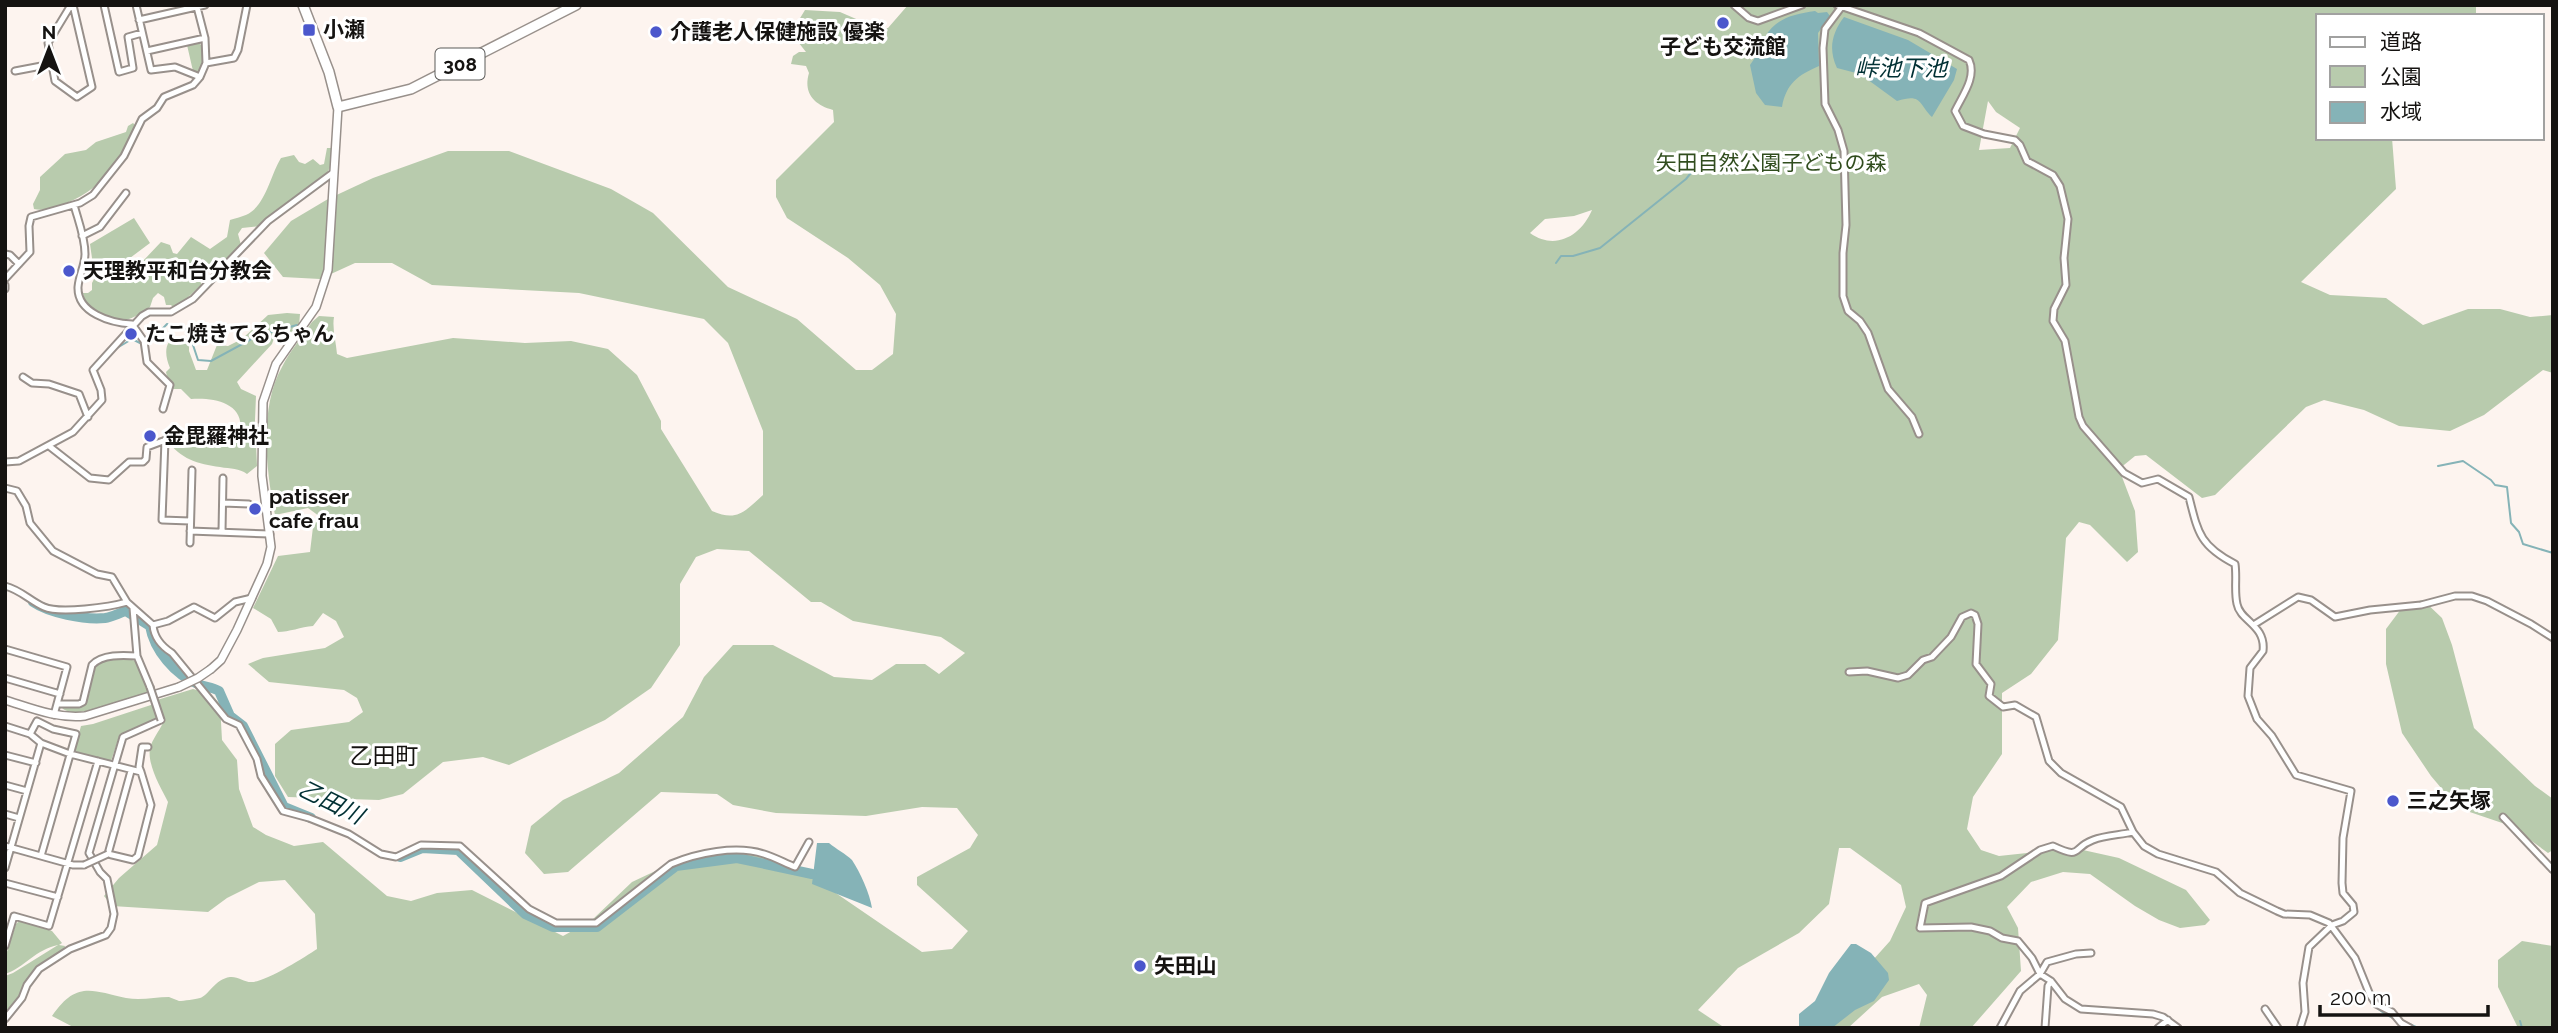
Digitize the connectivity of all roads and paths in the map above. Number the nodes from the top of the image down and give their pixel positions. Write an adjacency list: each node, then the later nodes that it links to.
1 (72, 5): 17 (street); 17 (street)
2 (104, 5): 13 (street)
3 (136, 5): 12 (street)
4 (205, 5): 11 (street)
5 (247, 5): 16 (street)
6 (303, 5): 20 (highway)
7 (576, 5): 20 (highway, 308)
8 (1734, 5): 9 (street)
9 (1802, 5)
10 (1841, 6): 32 (street); 49 (street)
11 (197, 7): 12 (street); 14 (street)
12 (139, 20): 13 (street)
13 (142, 33): 15 (street)
14 (205, 38): 15 (street); 16 (street)
15 (147, 51): 19 (street)
16 (206, 63): 19 (street)
17 (52, 64): 18 (street)
18 (15, 71)
19 (200, 77): 23 (street)
20 (338, 107): 21 (street)
21 (334, 172): 28 (street); 43 (street)
22 (126, 193): 24 (street)
23 (74, 205): 24 (street); 26 (street)
24 (82, 236): 28 (street)
25 (5, 254): 26 (street)
26 (19, 264): 27 (street)
27 (5, 278)
28 (132, 324): 30 (street); 31 (street)
29 (23, 377): 31 (street)
30 (163, 409)
31 (88, 417): 33 (street)
32 (1919, 434)
33 (49, 446): 34 (street); 40 (street)
34 (5, 462)
35 (192, 470): 40 (street)
36 (223, 478): 38 (street)
37 (5, 488): 47 (street)
38 (223, 503): 39 (street); 42 (street)
39 (249, 504)
40 (190, 521): 41 (street)
41 (190, 531): 42 (street); 44 (street)
42 (222, 532): 43 (street)
43 (270, 534): 46 (street)
44 (190, 544)
45 (5, 586): 47 (street)
46 (252, 598): 50 (street); 59 (street, bridge)
47 (127, 602): 48 (street)
48 (133, 612): 50 (street); 53 (street)
49 (2255, 624): 51 (street); 88 (street)
50 (153, 625): 77 (street)
51 (2553, 638)
52 (5, 649): 56 (street)
53 (137, 656): 58 (street); 68 (street, bridge)
54 (1849, 672): 76 (street)
55 (5, 678): 56 (street)
56 (60, 694): 58 (street)
57 (5, 700): 59 (street)
58 (57, 704): 59 (street)
59 (54, 715)
60 (5, 726): 61 (street)
61 (30, 734): 62 (street); 64 (street)
62 (41, 743): 64 (street); 67 (street)
63 (148, 747): 70 (street)
64 (70, 754): 66 (street); 80 (street)
65 (5, 755): 67 (street)
66 (98, 761): 68 (street); 81 (street)
67 (36, 764): 72 (street)
68 (114, 766): 69 (street); 94 (street)
69 (131, 771): 70 (street); 79 (street)
70 (141, 772): 79 (street)
71 (5, 785): 72 (street)
72 (27, 791): 75 (street)
73 (5, 814): 75 (street)
74 (2503, 817): 83 (street)
75 (19, 818): 78 (street)
76 (2133, 832): 88 (street); 91 (street)
77 (809, 842)
78 (8, 847): 80 (street); 82 (street)
79 (108, 854): 81 (street, bridge)
80 (41, 856): 81 (street)
81 (68, 863): 85 (street)
82 (5, 869)
83 (2553, 870)
84 (5, 883): 85 (street)
85 (58, 897): 87 (street)
86 (5, 913): 87 (street)
87 (14, 916): 89 (street)
88 (2332, 925): 101 (street); 102 (street)
89 (5, 945)
90 (2091, 953): 91 (street)
91 (2040, 974): 92 (street); 96 (street)
92 (2050, 981): 95 (street); 97 (street)
93 (2265, 1009): 100 (street)
94 (5, 1019)
95 (2168, 1020): 98 (street); 99 (street)
96 (2000, 1028)
97 (2045, 1028)
98 (2158, 1028)
99 (2178, 1028)
100 (2277, 1028)
101 (2300, 1028)
102 (2410, 1028)

